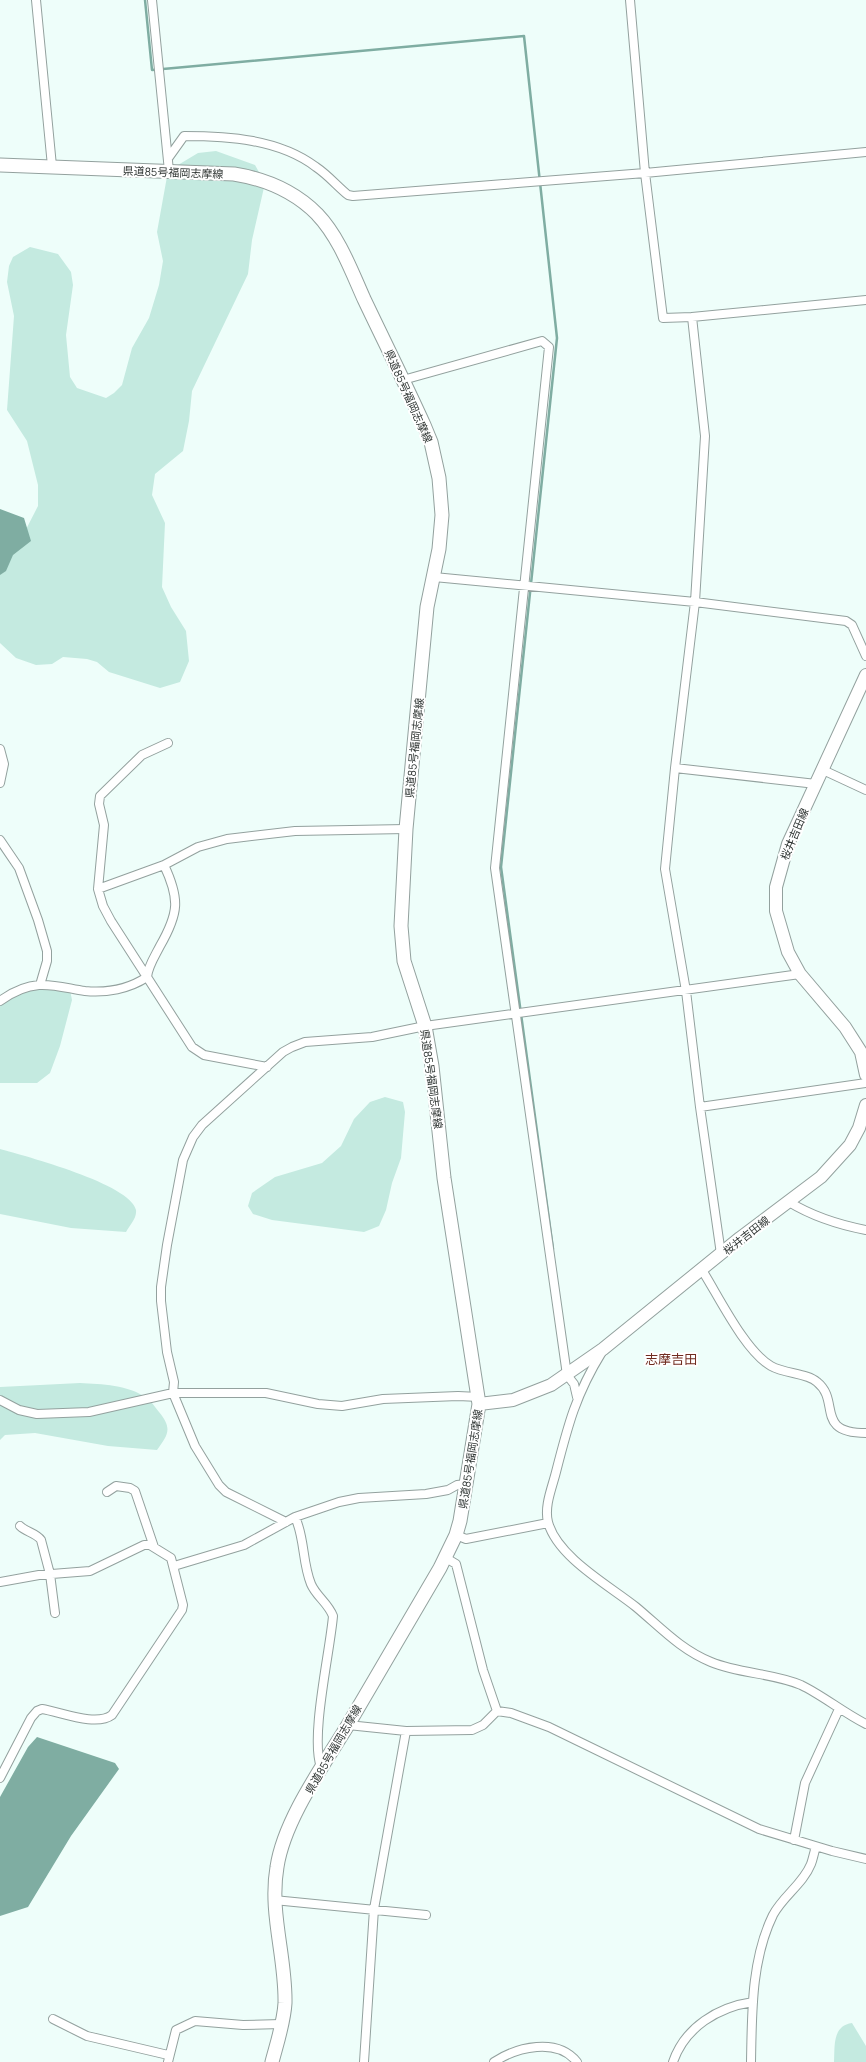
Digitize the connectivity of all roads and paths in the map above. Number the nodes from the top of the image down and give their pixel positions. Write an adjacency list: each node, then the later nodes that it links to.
1 (36, 0): 7 (street)
2 (152, 0): 5 (street)
3 (630, 0): 9 (street)
4 (866, 152): 9 (street)
5 (169, 157): 8 (street); 9 (street)
6 (0, 165): 7 (main road, 県道85号福岡志摩線)
7 (52, 166): 8 (main road, 県道85号福岡志摩線)
8 (170, 171): 12 (main road, 県道85号福岡志摩線)
9 (644, 173): 11 (street)
10 (866, 300): 11 (street)
11 (692, 317): 15 (street)
12 (403, 380): 13 (main road, 県道85号福岡志摩線); 14 (street)
13 (434, 577): 14 (street); 25 (main road, 県道85号福岡志摩線)
14 (524, 587): 15 (street); 34 (street)
15 (695, 602): 16 (street); 20 (street)
16 (866, 656)
17 (866, 676): 21 (main road, 桜井吉田線)
18 (168, 743): 28 (street)
19 (0, 749): 22 (street)
20 (675, 768): 23 (street); 32 (street)
21 (823, 770): 23 (main road, 桜井吉田線); 24 (street)
22 (0, 782)
23 (816, 784): 29 (main road, 桜井吉田線)
24 (866, 790)
25 (406, 830): 27 (street); 35 (main road, 県道85号福岡志摩線)
26 (0, 840): 31 (street)
27 (164, 865): 28 (street); 30 (street)
28 (98, 888): 30 (street)
29 (800, 974): 32 (street); 37 (main road, 桜井吉田線)
30 (147, 977): 31 (street); 36 (street)
31 (40, 985): 33 (street)
32 (686, 991): 34 (street); 39 (street)
33 (0, 1001)
34 (515, 1014): 35 (street); 46 (street)
35 (425, 1026): 36 (street); 50 (main road, 県道85号福岡志摩線)
36 (267, 1067): 47 (street)
37 (866, 1075)
38 (866, 1083): 39 (street)
39 (700, 1107): 43 (street)
40 (866, 1108): 41 (main road, 桜井吉田線)
41 (789, 1202): 42 (street); 43 (main road, 桜井吉田線)
42 (866, 1230)
43 (721, 1254): 44 (main road, 桜井吉田線)
44 (702, 1270): 45 (main road, 桜井吉田線); 51 (street)
45 (603, 1349): 46 (main road, 桜井吉田線); 48 (street, 桜井吉田線)
46 (567, 1375): 48 (street); 50 (main road, 桜井吉田線)
47 (173, 1393): 49 (street); 50 (street); 55 (street)
48 (577, 1397): 56 (street, 桜井吉田線)
49 (0, 1400)
50 (479, 1401): 52 (main road, 県道85号福岡志摩線)
51 (866, 1433)
52 (467, 1484): 54 (street); 58 (main road, 県道85号福岡志摩線)
53 (107, 1492): 59 (street)
54 (295, 1517): 55 (street); 70 (street)
55 (286, 1522): 61 (street)
56 (548, 1523): 58 (street); 65 (street)
57 (20, 1526): 62 (street)
58 (456, 1535): 60 (main road, 県道85号福岡志摩線)
59 (154, 1547): 61 (street); 62 (street)
60 (446, 1558): 66 (street); 68 (main road, 県道85号福岡志摩線)
61 (174, 1566): 71 (street)
62 (50, 1574): 63 (street); 64 (street)
63 (0, 1582)
64 (55, 1613)
65 (839, 1709): 67 (street); 72 (street)
66 (497, 1711): 69 (street); 72 (street)
67 (866, 1724)
68 (348, 1725): 69 (street); 70 (main road, 県道85号福岡志摩線)
69 (406, 1731): 76 (street)
70 (321, 1767): 75 (main road, 県道85号福岡志摩線)
71 (0, 1778)
72 (794, 1840): 73 (street)
73 (816, 1847): 74 (street); 78 (street)
74 (866, 1859)
75 (274, 1900): 76 (street); 80 (main road, 県道85号福岡志摩線)
76 (374, 1909): 77 (street); 83 (street)
77 (426, 1915)
78 (753, 2002): 86 (street); 87 (street)
79 (52, 2019): 81 (street)
80 (281, 2024): 81 (street); 82 (main road, 県道85号福岡志摩線)
81 (168, 2058)
82 (272, 2062)
83 (364, 2062)
84 (494, 2062): 85 (street)
85 (577, 2062)
86 (673, 2062)
87 (751, 2062)

